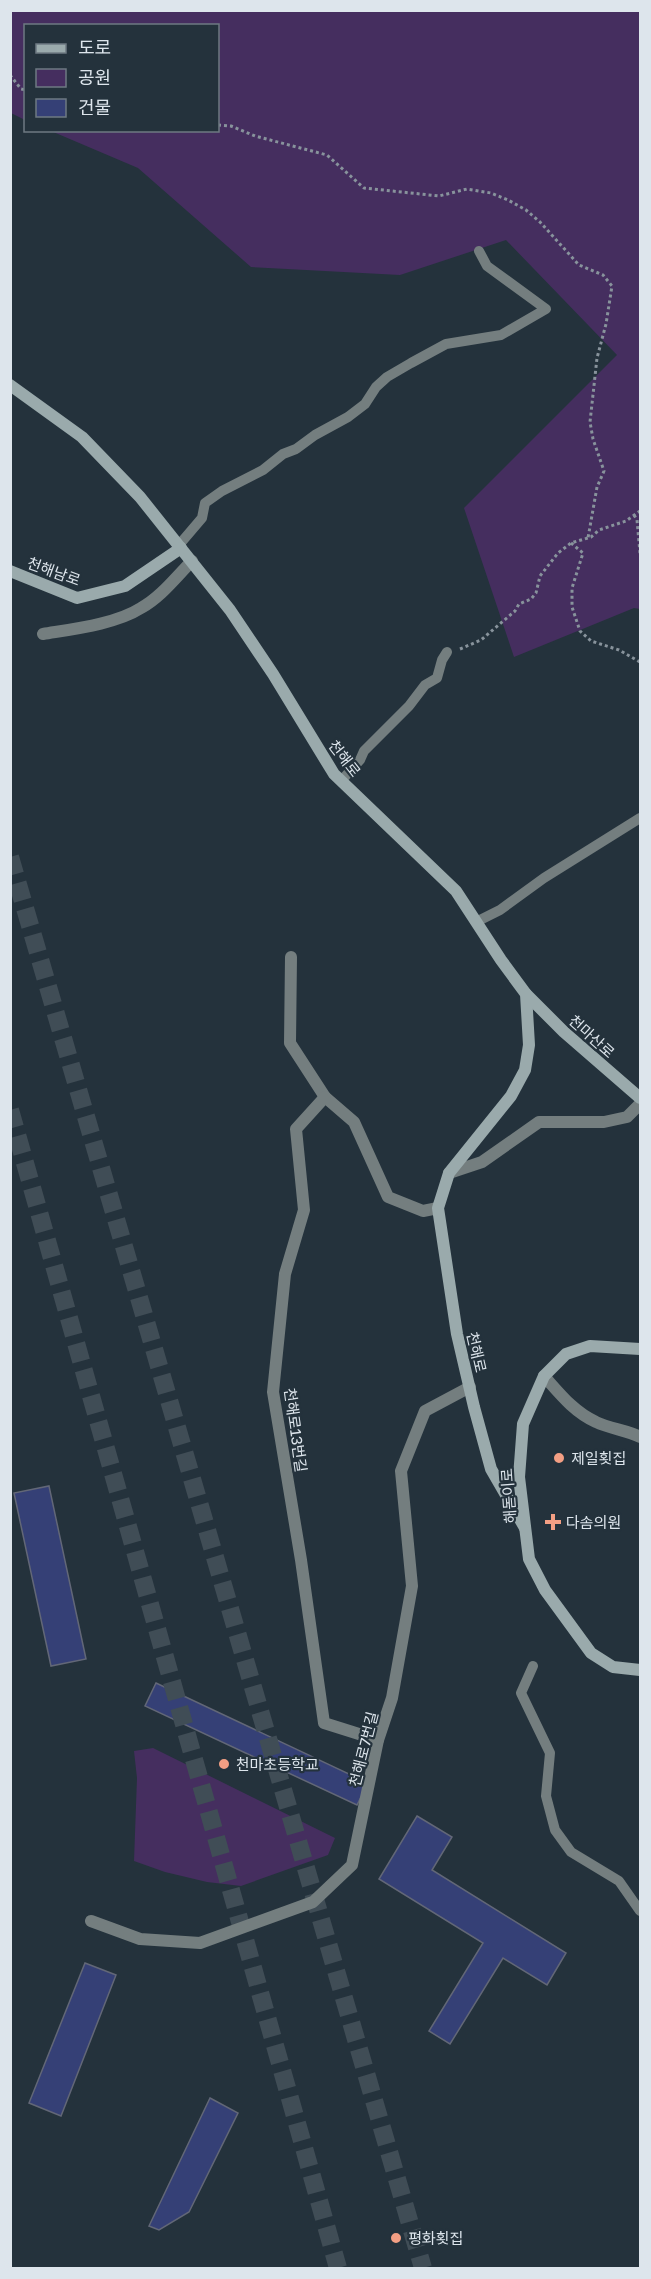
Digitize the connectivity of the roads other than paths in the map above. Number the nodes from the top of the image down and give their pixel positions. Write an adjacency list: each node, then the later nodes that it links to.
1 (479, 251): 3 (lane)
2 (10, 385): 3 (street, 천해로)
3 (180, 546): 4 (street, 천해로); 5 (street, 천해남로)
4 (192, 561): 6 (street); 8 (street, 천해로)
5 (10, 571)
6 (43, 634)
7 (447, 652): 8 (lane)
8 (341, 781): 10 (street, 천해로)
9 (640, 818): 10 (lane)
10 (476, 922): 12 (street, 천해로)
11 (291, 957): 13 (street)
12 (526, 994): 14 (street, 천마산로); 16 (street, 천해로)
13 (325, 1097): 17 (street); 25 (street, 천해로13번길)
14 (640, 1098)
15 (640, 1104): 16 (street)
16 (449, 1173): 17 (street, 천해로)
17 (438, 1208): 20 (street, 천해로)
18 (640, 1349): 19 (street, 해돋이로)
19 (544, 1376): 21 (street); 22 (street, 해돋이로)
20 (470, 1387): 22 (street, 천해로); 25 (street, 천해로7번길)
21 (640, 1437)
22 (525, 1528): 24 (street, 해돋이로)
23 (533, 1666): 26 (lane)
24 (640, 1670)
25 (378, 1740): 27 (street, 천해로7번길)
26 (640, 1911)
27 (92, 1921)

